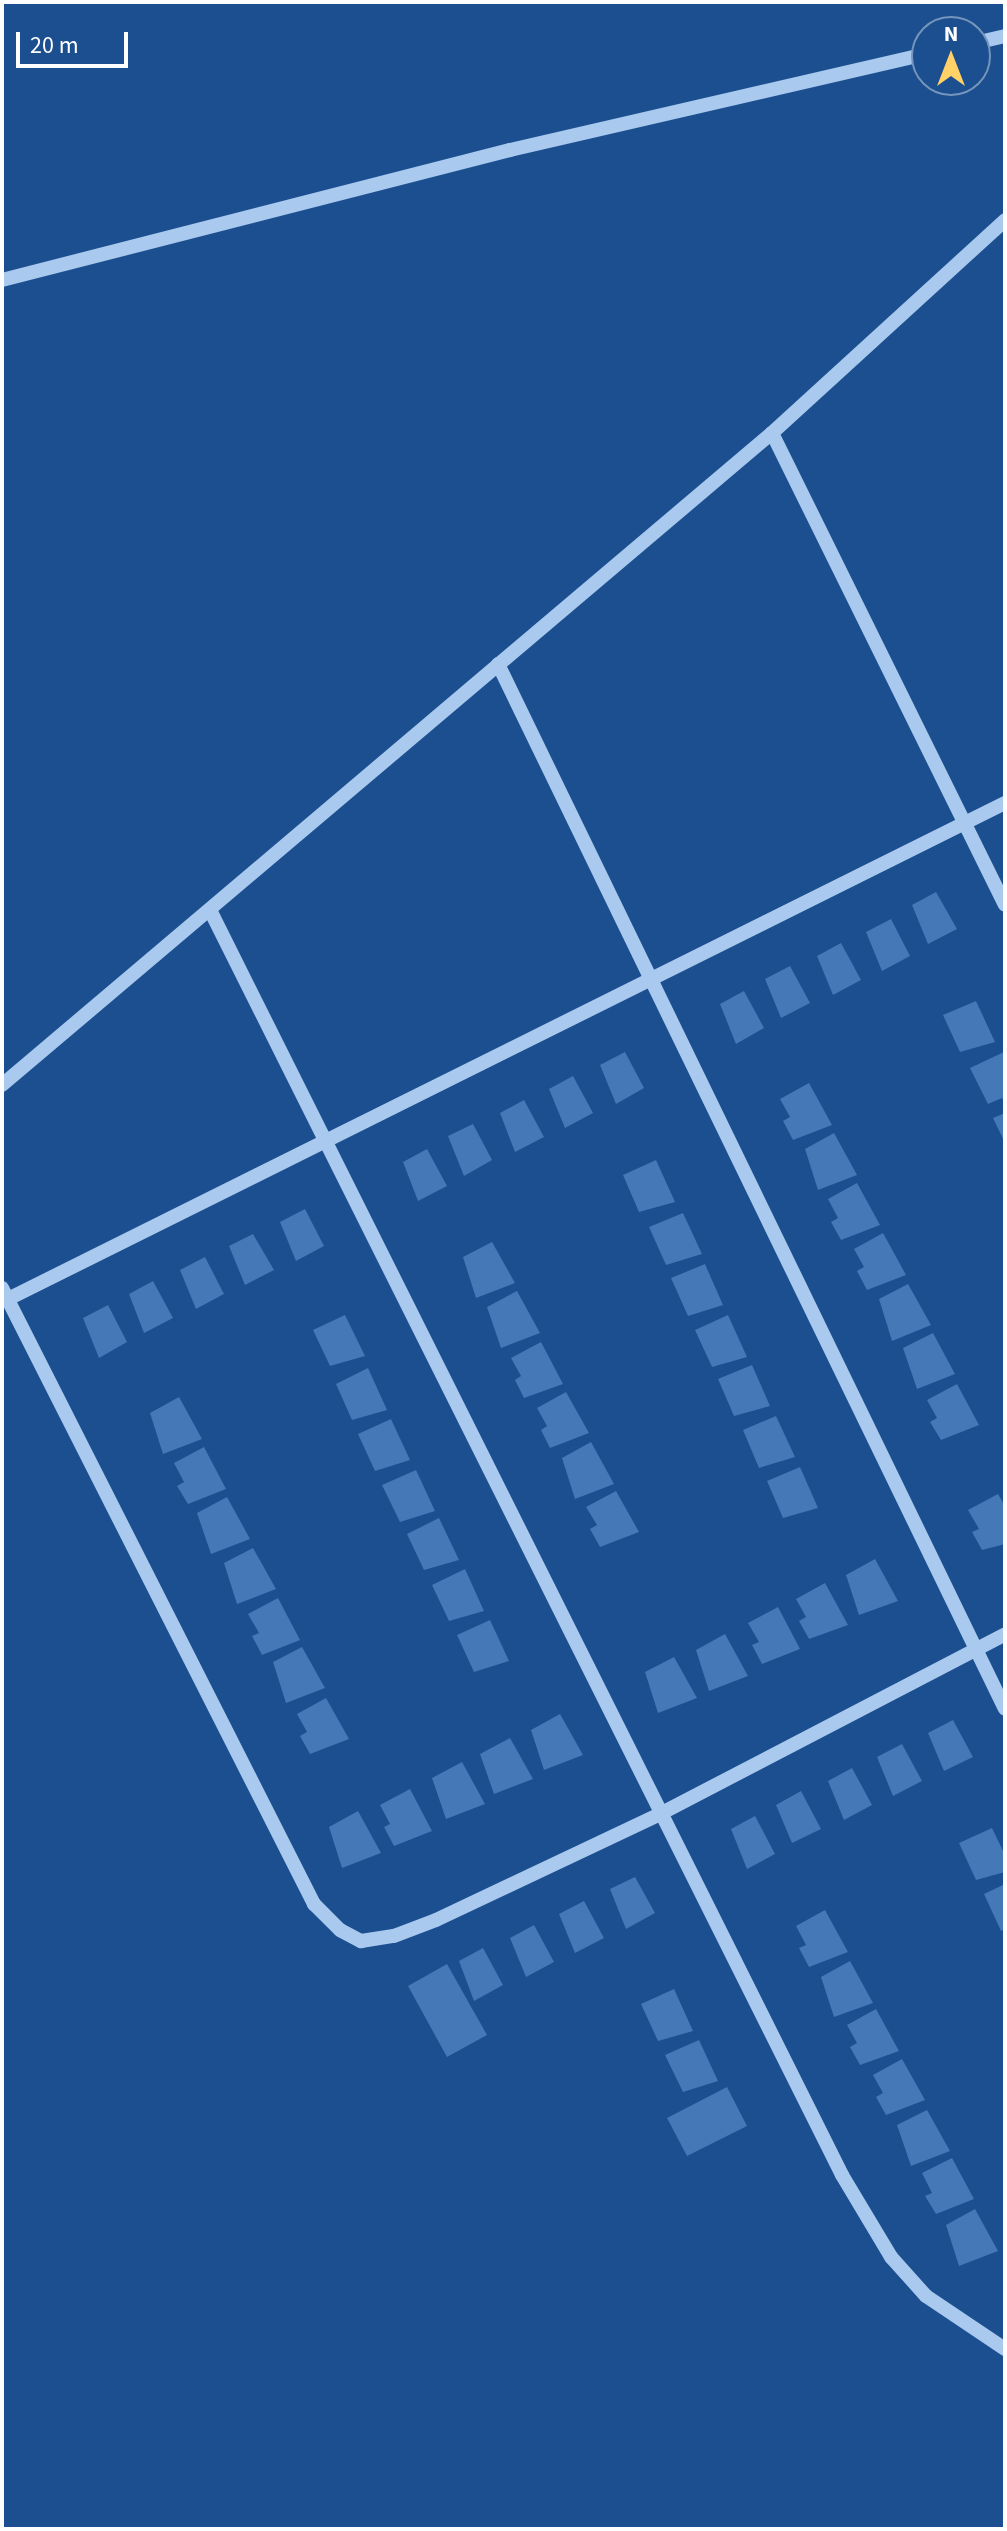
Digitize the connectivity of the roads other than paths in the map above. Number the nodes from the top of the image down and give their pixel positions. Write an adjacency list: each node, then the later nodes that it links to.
1 (911, 58): 3 (street)
2 (1005, 220): 4 (street)
3 (2, 280)
4 (772, 433): 5 (street); 7 (street)
5 (498, 664): 9 (street); 10 (street)
6 (1005, 803): 7 (street)
7 (964, 823): 8 (street); 10 (street)
8 (1005, 905)
9 (211, 912): 11 (street); 12 (street)
10 (647, 980): 12 (street); 15 (street)
11 (2, 1085)
12 (326, 1141): 13 (street); 17 (street)
13 (5, 1294): 17 (street)
14 (1005, 1634): 15 (street)
15 (975, 1650): 16 (street); 17 (street)
16 (1005, 1709)
17 (658, 1815): 18 (street)
18 (1005, 2349)

